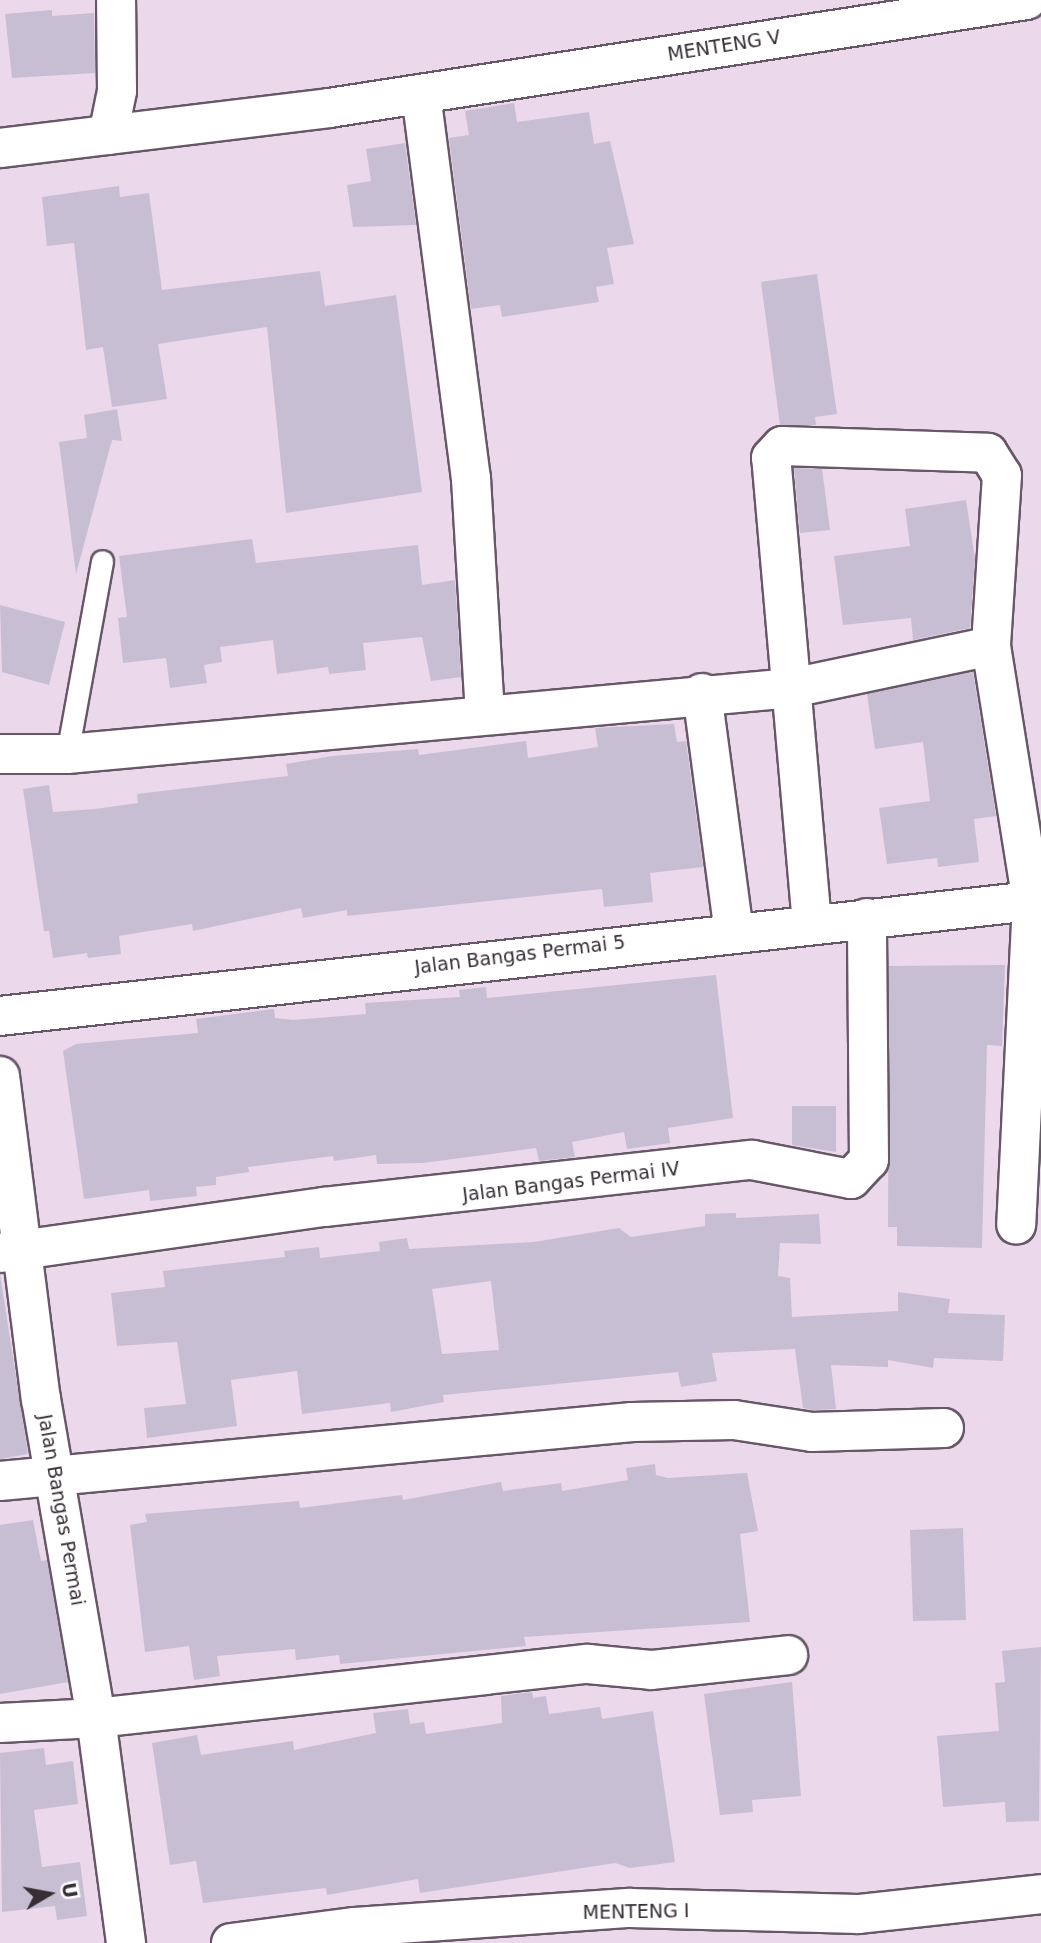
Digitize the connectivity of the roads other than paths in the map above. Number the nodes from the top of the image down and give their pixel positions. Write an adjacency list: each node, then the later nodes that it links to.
1 (117, 0): 4 (street)
2 (1027, 0): 3 (street, MENTENG V)
3 (421, 94): 4 (street, MENTENG V); 10 (street)
4 (108, 135): 5 (street, MENTENG V)
5 (0, 148)
6 (102, 561): 12 (lane)
7 (991, 646): 8 (street); 8 (street); 13 (street)
8 (792, 688): 9 (street); 15 (street)
9 (702, 693): 10 (street); 16 (street)
10 (485, 712): 12 (street)
11 (0, 754): 12 (street)
12 (67, 754)
13 (1037, 901): 14 (street, Jalan Bangas Permai 5); 19 (street)
14 (867, 918): 15 (street, Jalan Bangas Permai 5); 20 (street, Jalan Bangas Permai IV)
15 (812, 924): 16 (street, Jalan Bangas Permai 5)
16 (734, 932): 17 (street, Jalan Bangas Permai 5)
17 (0, 1016)
18 (0, 1076): 20 (street, Jalan Bangas Permai)
19 (1016, 1225)
20 (11, 1253): 22 (street, Jalan Bangas Permai)
21 (944, 1429): 22 (street)
22 (55, 1479): 23 (street); 25 (street, Jalan Bangas Permai)
23 (0, 1481)
24 (788, 1654): 25 (street)
25 (96, 1718): 26 (street); 28 (street, Jalan Bangas Permai)
26 (0, 1723)
27 (1041, 1894): 29 (street, MENTENG I)
28 (126, 1943)
29 (231, 1943)

